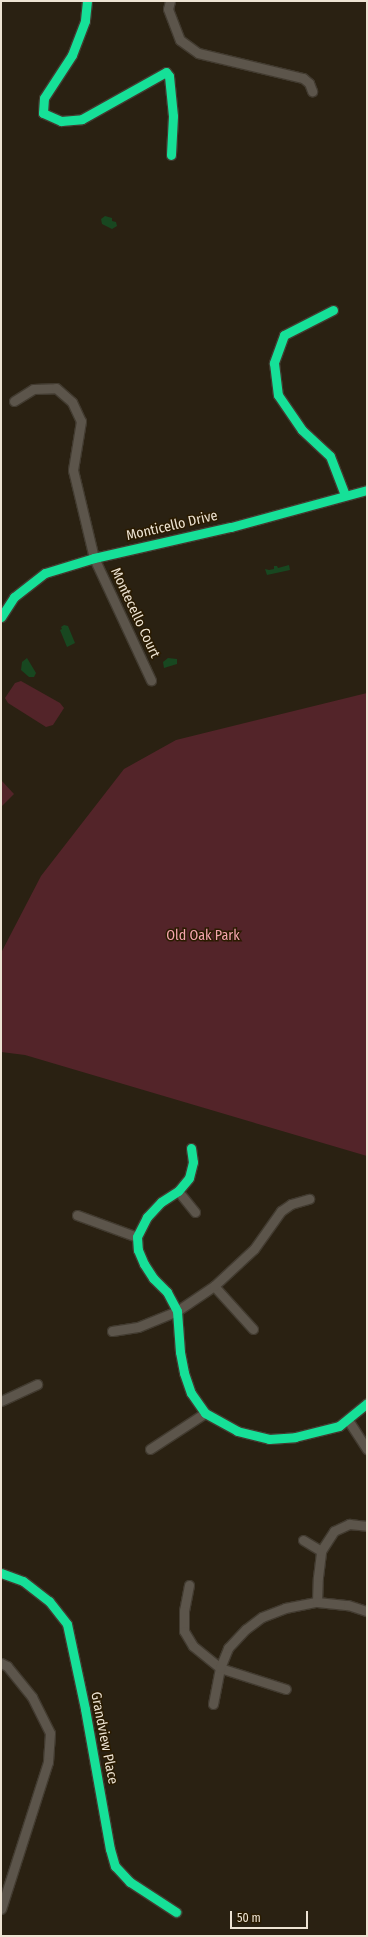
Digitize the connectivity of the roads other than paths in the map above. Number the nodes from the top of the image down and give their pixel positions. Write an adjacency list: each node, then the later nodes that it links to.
1 (87, 1): 4 (street)
2 (170, 1): 3 (street)
3 (312, 91)
4 (171, 155)
5 (333, 310): 8 (street)
6 (14, 401): 9 (street, Montecello Court)
7 (367, 490): 8 (street, Monticello Drive)
8 (345, 495): 9 (street, Monticello Drive)
9 (94, 558): 10 (street, Monticello Drive); 11 (street, Montecello Court)
10 (1, 617)
11 (151, 680)
12 (191, 1148): 13 (street)
13 (178, 1191): 15 (street); 17 (street)
14 (309, 1199): 18 (street)
15 (195, 1212)
16 (77, 1215): 17 (street)
17 (137, 1237): 19 (street)
18 (214, 1286): 19 (street); 20 (street)
19 (177, 1311): 21 (street); 25 (street)
20 (253, 1329)
21 (112, 1331)
22 (37, 1384): 23 (street)
23 (1, 1401)
24 (367, 1403): 26 (street)
25 (205, 1413): 26 (street); 27 (street)
26 (348, 1420): 28 (street)
27 (150, 1449)
28 (367, 1450)
29 (367, 1526): 31 (street)
30 (303, 1540): 31 (street)
31 (322, 1551): 34 (street)
32 (1, 1573): 41 (street, Grandview Place)
33 (190, 1585): 37 (street)
34 (317, 1602): 35 (street); 37 (street)
35 (367, 1611)
36 (1, 1663): 40 (street)
37 (220, 1668): 38 (street); 39 (street)
38 (286, 1689)
39 (213, 1704)
40 (1, 1909)
41 (176, 1912)

